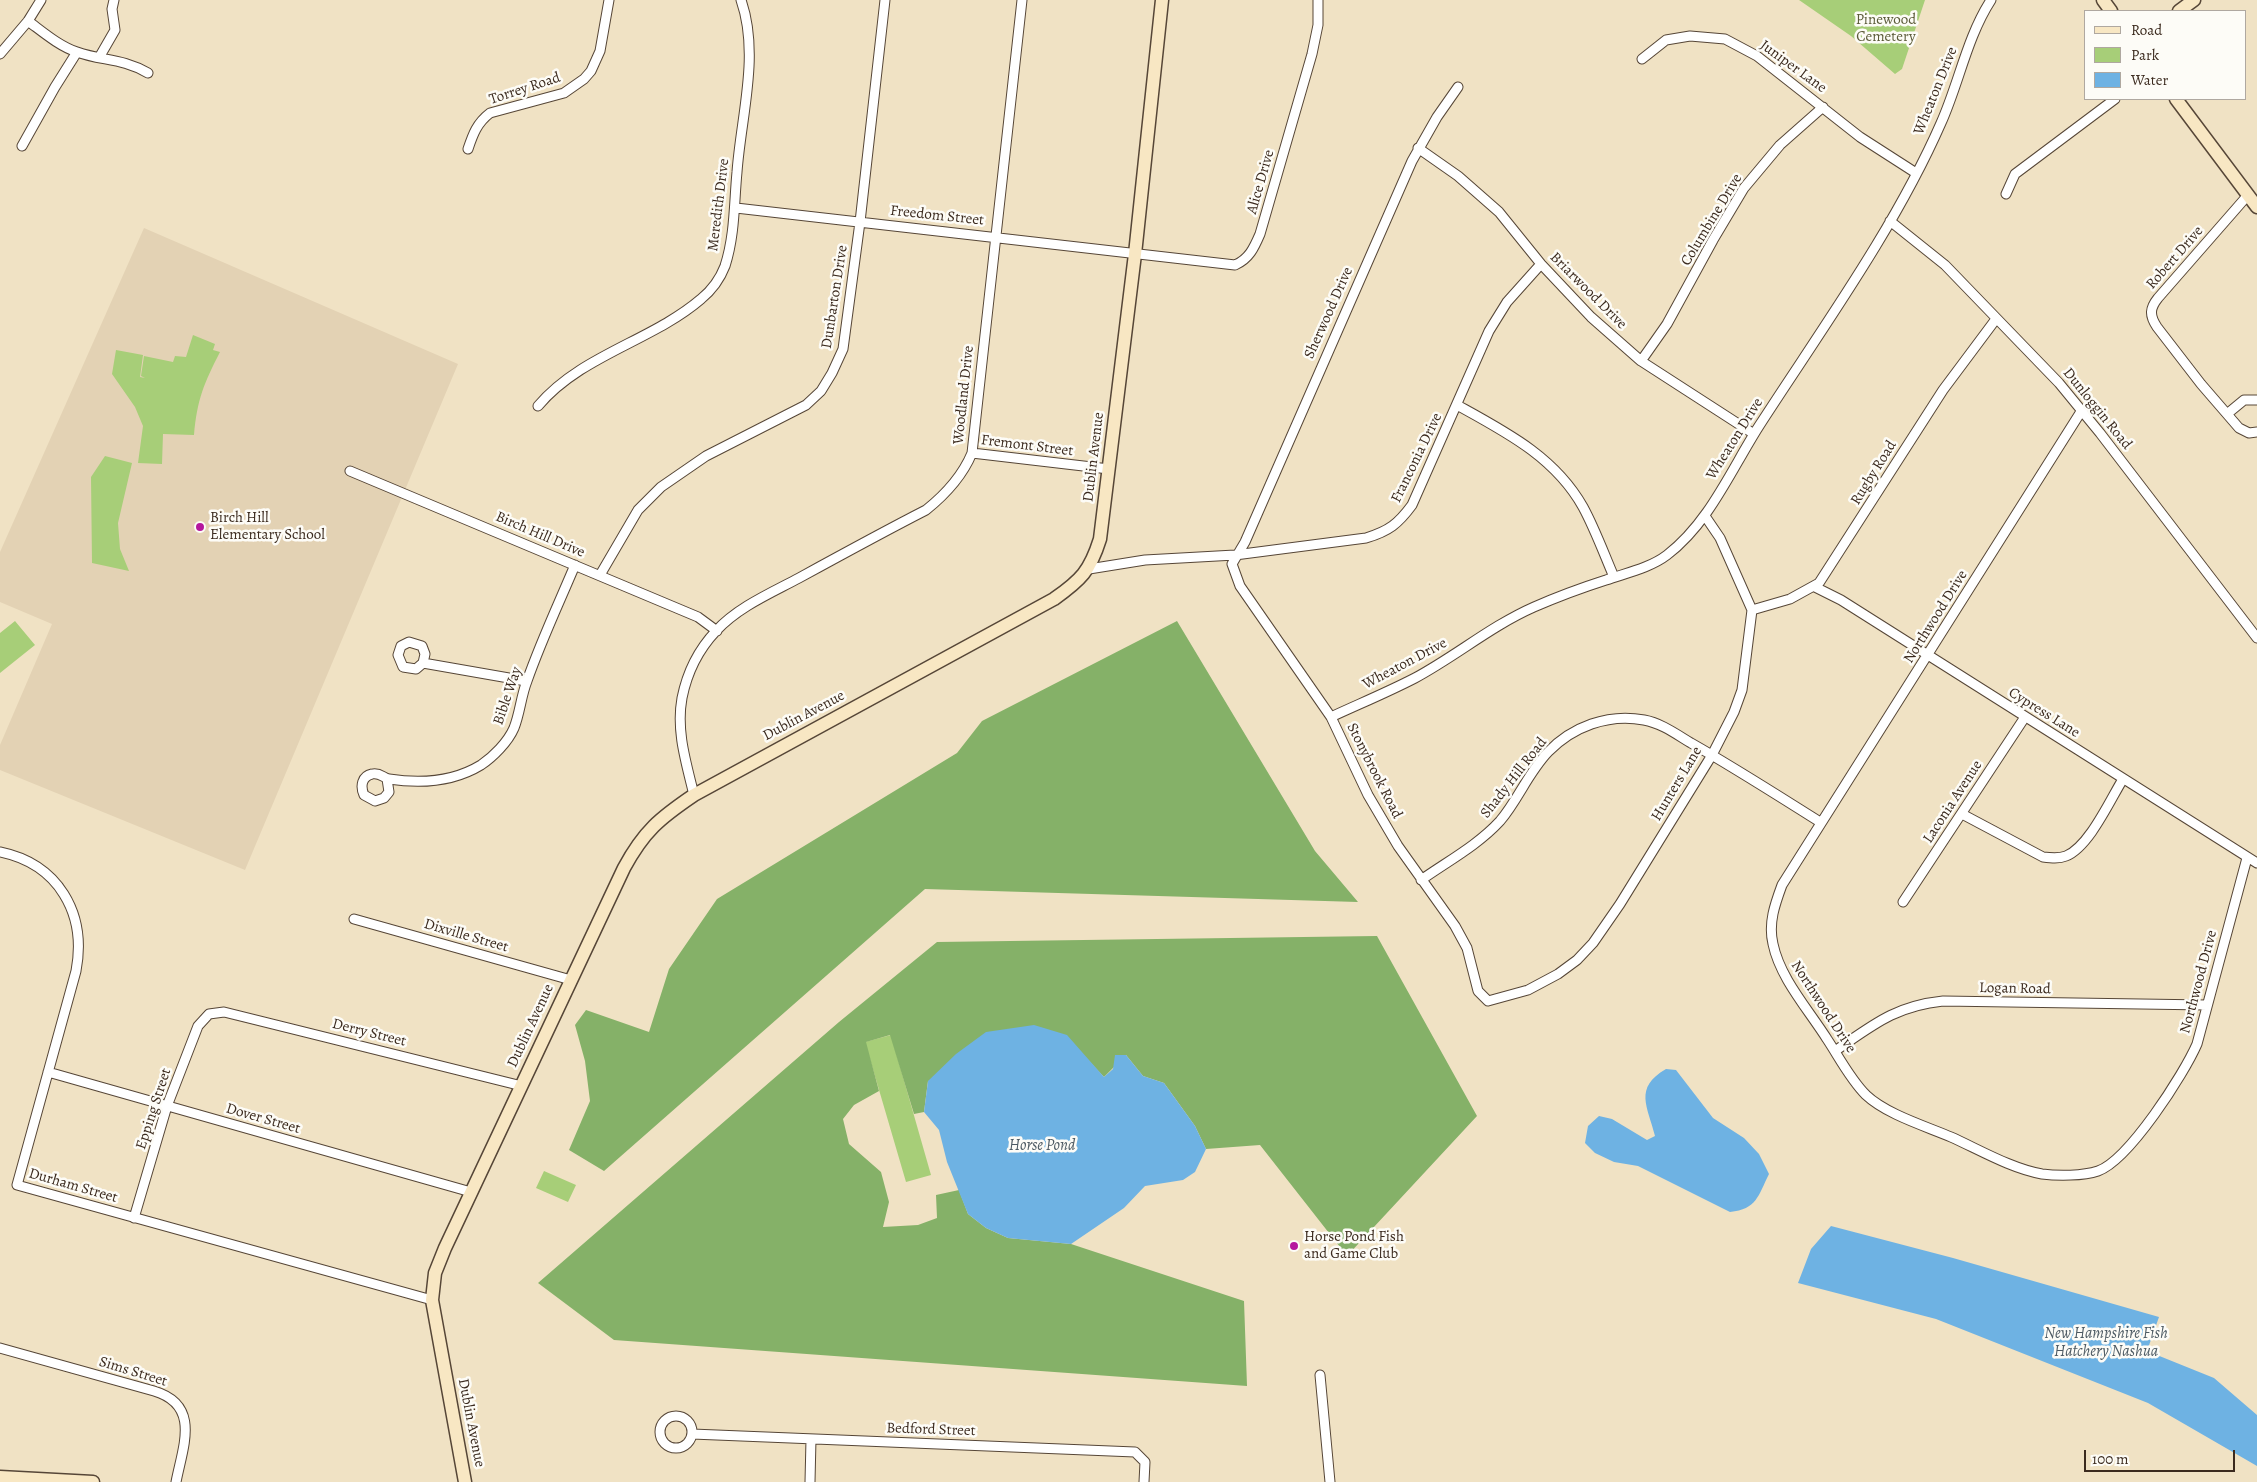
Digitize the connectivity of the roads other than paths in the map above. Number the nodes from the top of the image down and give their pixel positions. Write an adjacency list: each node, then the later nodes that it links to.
1 (114, 0): 15 (street)
2 (608, 0): 24 (street, Torrey Road)
3 (742, 0): 29 (street, Meredith Drive)
4 (885, 0): 31 (street, Dunbarton Drive)
5 (1022, 0): 32 (street, Woodland Drive)
6 (1162, 0): 33 (street, Dublin Avenue)
7 (1318, 0): 33 (street, Alice Drive)
8 (1991, 0): 25 (street, Wheaton Drive)
9 (2194, 0): 11 (street)
10 (38, 1): 12 (street)
11 (2180, 10)
12 (28, 21): 13 (street); 14 (street)
13 (77, 52): 15 (street); 22 (street)
14 (0, 54)
15 (100, 56): 17 (street)
16 (1642, 59): 21 (street, Juniper Lane)
17 (148, 73)
18 (1458, 87): 23 (street, Sherwood Drive)
19 (2114, 100): 26 (street)
20 (2177, 100): 27 (street)
21 (1824, 107): 25 (street, Juniper Lane); 36 (street, Columbine Drive)
22 (22, 146)
23 (1418, 148): 34 (street, Briarwood Drive); 48 (street, Sherwood Drive)
24 (468, 149)
25 (1916, 173): 30 (street, Wheaton Drive)
26 (2006, 194)
27 (2248, 195): 28 (street); 41 (street, Robert Drive)
28 (2257, 207)
29 (736, 208): 31 (street, Freedom Street); 39 (street, Meredith Drive)
30 (1890, 221): 35 (street, Dunloggin Road); 43 (street, Wheaton Drive)
31 (860, 222): 32 (street, Freedom Street); 51 (street, Dunbarton Drive)
32 (996, 236): 33 (street, Freedom Street); 44 (street, Woodland Drive)
33 (1135, 254): 45 (street, Dublin Avenue)
34 (1541, 264): 36 (street, Briarwood Drive); 38 (street, Franconia Drive)
35 (1996, 319): 40 (street, Dunloggin Road); 53 (street, Rugby Road)
36 (1641, 361): 43 (street, Briarwood Drive)
37 (2257, 400): 41 (street)
38 (1457, 405): 48 (street, Franconia Drive); 52 (street)
39 (538, 406)
40 (2082, 410): 56 (street, Dunloggin Road); 57 (street, Northwood Drive)
41 (2227, 414): 42 (street, Robert Drive)
42 (2257, 432)
43 (1754, 434): 47 (street, Wheaton Drive)
44 (972, 453): 45 (street, Fremont Street); 55 (street, Woodland Drive)
45 (1109, 469): 50 (street, Dublin Avenue)
46 (350, 471): 49 (street, Birch Hill Drive)
47 (1704, 516): 52 (street, Wheaton Drive); 54 (street)
48 (1235, 555): 50 (street, Franconia Drive); 60 (street, Stonybrook Road)
49 (575, 564): 51 (street, Birch Hill Drive); 59 (street, Bible Way)
50 (1089, 569): 65 (street, Dublin Avenue)
51 (600, 575): 55 (street, Birch Hill Drive)
52 (1614, 577): 60 (street, Wheaton Drive)
53 (1815, 587): 54 (street, Rugby Road); 57 (street, Cypress Lane)
54 (1752, 610): 62 (street, Hunters Lane)
55 (717, 631): 65 (street, Woodland Drive)
56 (2257, 638)
57 (1928, 656): 61 (street, Cypress Lane); 67 (street, Northwood Drive)
58 (423, 663): 59 (street)
59 (526, 681): 63 (street, Bible Way)
60 (1331, 717): 71 (street, Stonybrook Road)
61 (2025, 717): 64 (street, Cypress Lane); 66 (street, Laconia Avenue)
62 (1712, 754): 67 (street, Shady Hill Road); 71 (street, Shady Hill Road); 75 (street, Hunters Lane)
63 (387, 779)
64 (2123, 779): 66 (street); 69 (street, Cypress Lane)
65 (694, 795): 74 (street, Dublin Avenue)
66 (1962, 814): 72 (street, Laconia Avenue)
67 (1820, 822): 78 (street, Northwood Drive)
68 (0, 852): 79 (street, Durham Street)
69 (2247, 858): 70 (street, Cypress Lane); 76 (street, Northwood Drive)
70 (2257, 863)
71 (1421, 880): 75 (street, Stonybrook Road)
72 (1904, 902)
73 (354, 918): 74 (street, Dixville Street)
74 (571, 980): 80 (street, Dublin Avenue)
75 (1488, 1001)
76 (2207, 1005): 78 (street, Logan Road); 78 (street, Northwood Drive)
77 (208, 1014): 80 (street, Derry Street); 81 (street, Epping Street)
78 (1835, 1051)
79 (48, 1072): 81 (street, Dover Street); 83 (street, Durham Street)
80 (522, 1086): 82 (street, Dublin Avenue)
81 (167, 1106): 82 (street, Dover Street); 83 (street, Epping Street)
82 (470, 1192): 84 (street, Dublin Avenue)
83 (134, 1218): 84 (street, Durham Street)
84 (432, 1300): 92 (street, Dublin Avenue)
85 (0, 1348): 91 (street, Sims Street)
86 (1320, 1375): 95 (street)
87 (692, 1434): 88 (street, Bedford Street)
88 (811, 1439): 93 (street); 94 (street, Bedford Street)
89 (0, 1477): 90 (street)
90 (93, 1482)
91 (176, 1482)
92 (465, 1482)
93 (810, 1482)
94 (1144, 1482)
95 (1330, 1482)

